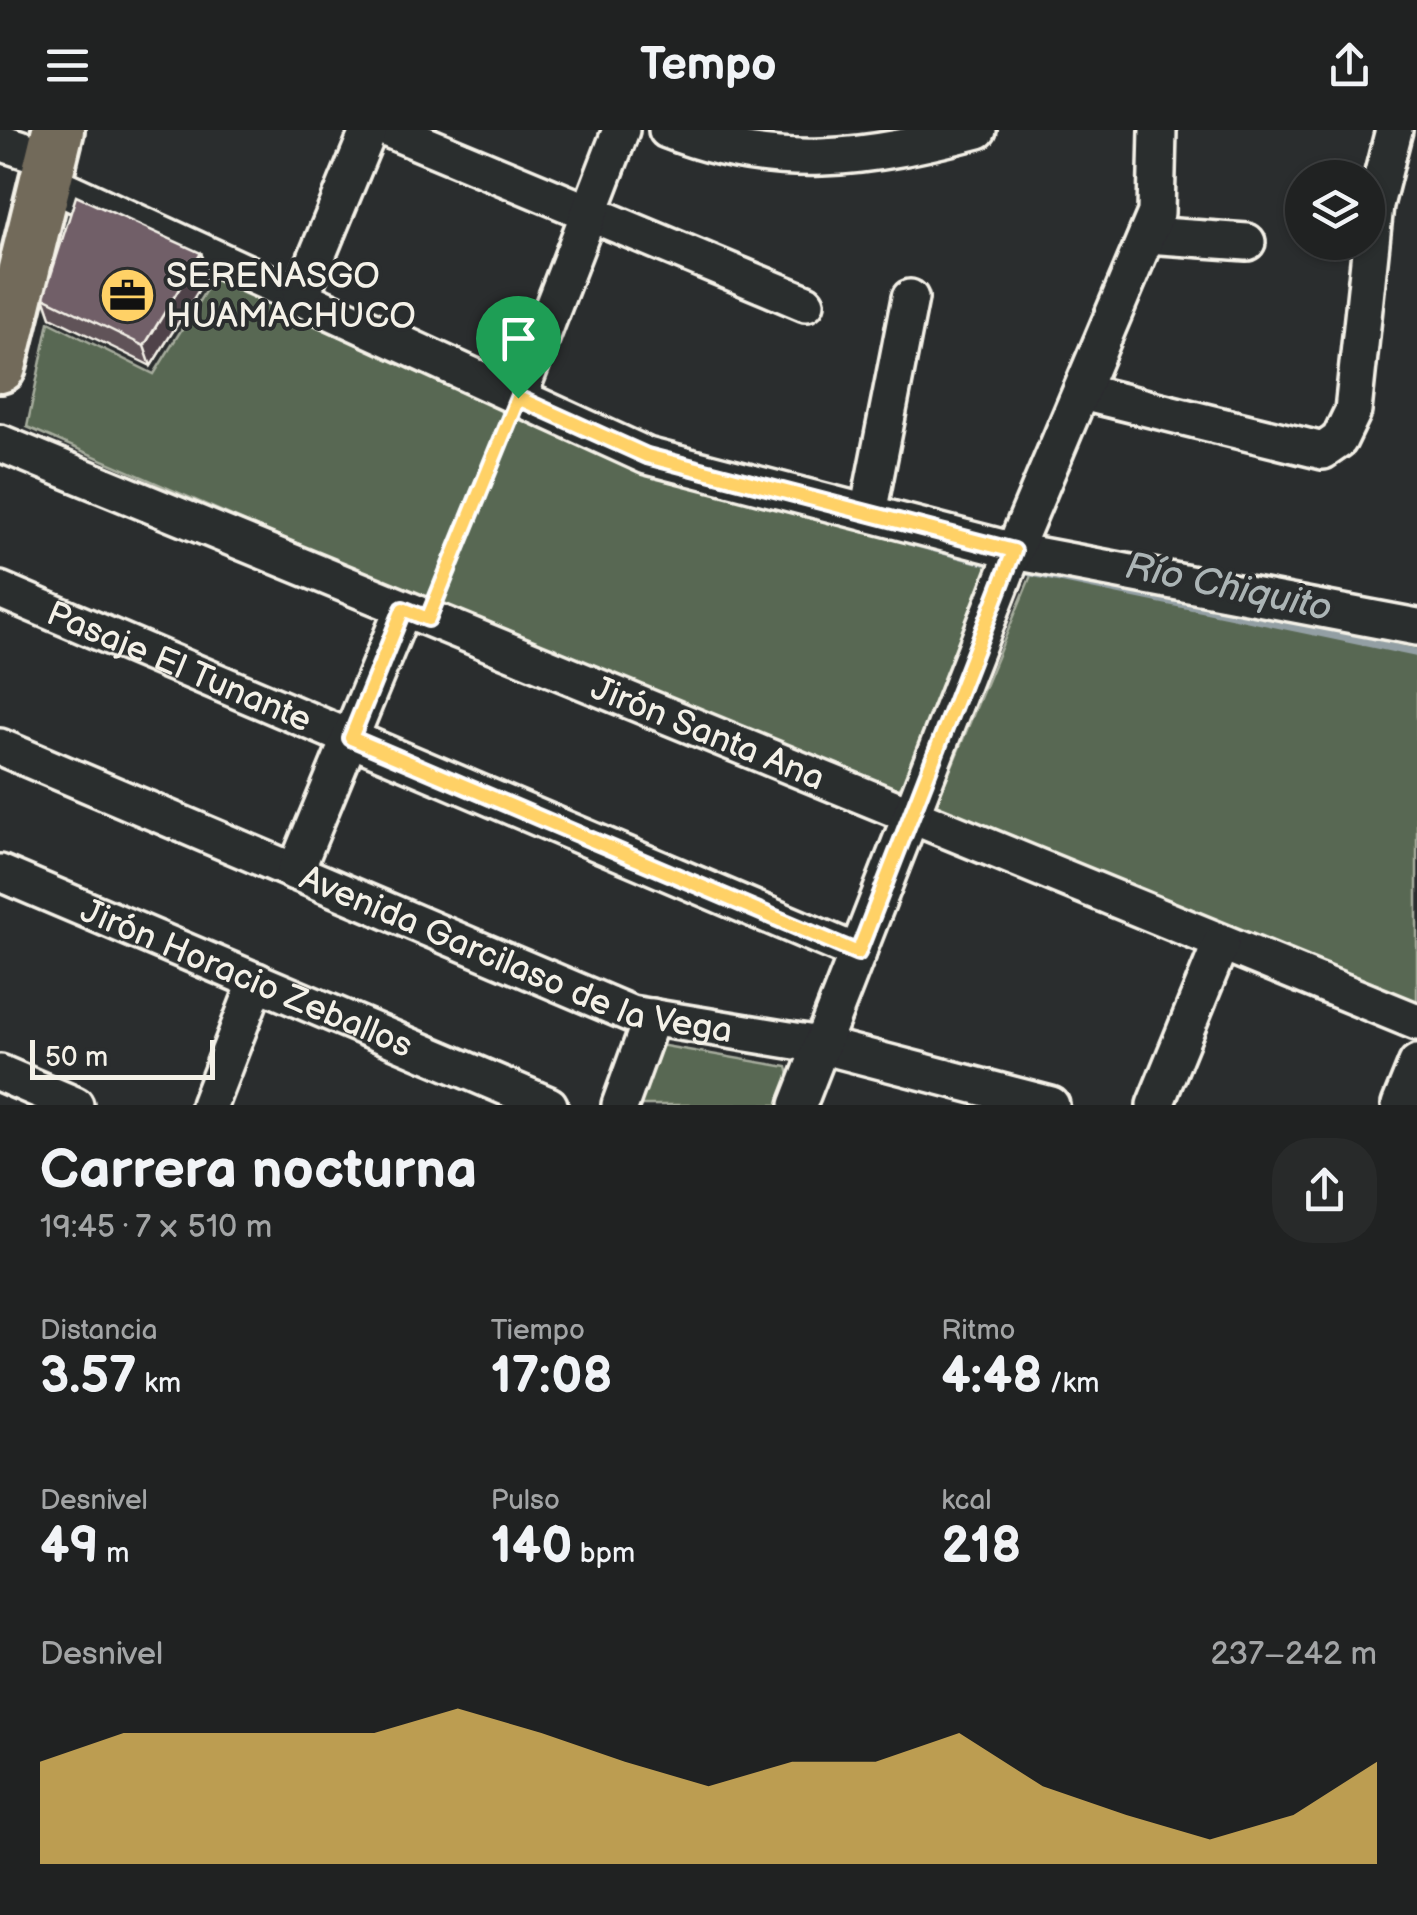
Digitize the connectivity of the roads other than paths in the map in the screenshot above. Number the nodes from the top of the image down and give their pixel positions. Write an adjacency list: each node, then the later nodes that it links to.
1 (370, 130): 14 (street)
2 (390, 130): 11 (street)
3 (621, 130): 11 (street)
4 (667, 130): 9 (street)
5 (978, 130): 9 (street)
6 (1158, 130): 12 (street)
7 (1394, 130): 18 (street)
8 (0, 142): 10 (street)
9 (836, 144)
10 (50, 156): 14 (street); 17 (highway)
11 (591, 210): 16 (street); 19 (street)
12 (1147, 234): 13 (street); 18 (street)
13 (1247, 242)
14 (301, 295): 19 (street)
15 (910, 298): 21 (street)
16 (806, 302)
17 (0, 367)
18 (1082, 392): 22 (street)
19 (518, 398): 21 (street)
20 (0, 443): 24 (street, Jirón Santa Ana)
21 (868, 513): 22 (street)
22 (1014, 551): 25 (street); 28 (street)
23 (0, 590): 26 (street, Pasaje El Tunante)
24 (415, 614): 26 (street); 28 (street, Jirón Santa Ana)
25 (1417, 627)
26 (351, 738): 29 (street); 32 (street, Pasaje El Tunante)
27 (0, 747): 29 (street, Avenida Garcilaso de la Vega)
28 (910, 818): 31 (street, Jirón Santa Ana); 32 (street)
29 (294, 872): 34 (street, Avenida Garcilaso de la Vega)
30 (0, 873): 33 (street, Jirón Horacio Zeballos)
31 (1221, 944): 35 (street, Jirón Santa Ana); 46 (street)
32 (858, 953): 36 (street)
33 (257, 982): 41 (street); 42 (street, Jirón Horacio Zeballos)
34 (652, 1017): 36 (street, Avenida Garcilaso de la Vega); 43 (street)
35 (1417, 1022)
36 (820, 1044): 39 (street, Avenida Garcilaso de la Vega); 44 (street)
37 (1417, 1062): 47 (street)
38 (0, 1073): 40 (street)
39 (971, 1095): 45 (street, Avenida Garcilaso de la Vega)
40 (75, 1105)
41 (209, 1105)
42 (549, 1105)
43 (620, 1105)
44 (798, 1105)
45 (1051, 1105)
46 (1156, 1105)
47 (1400, 1105)

